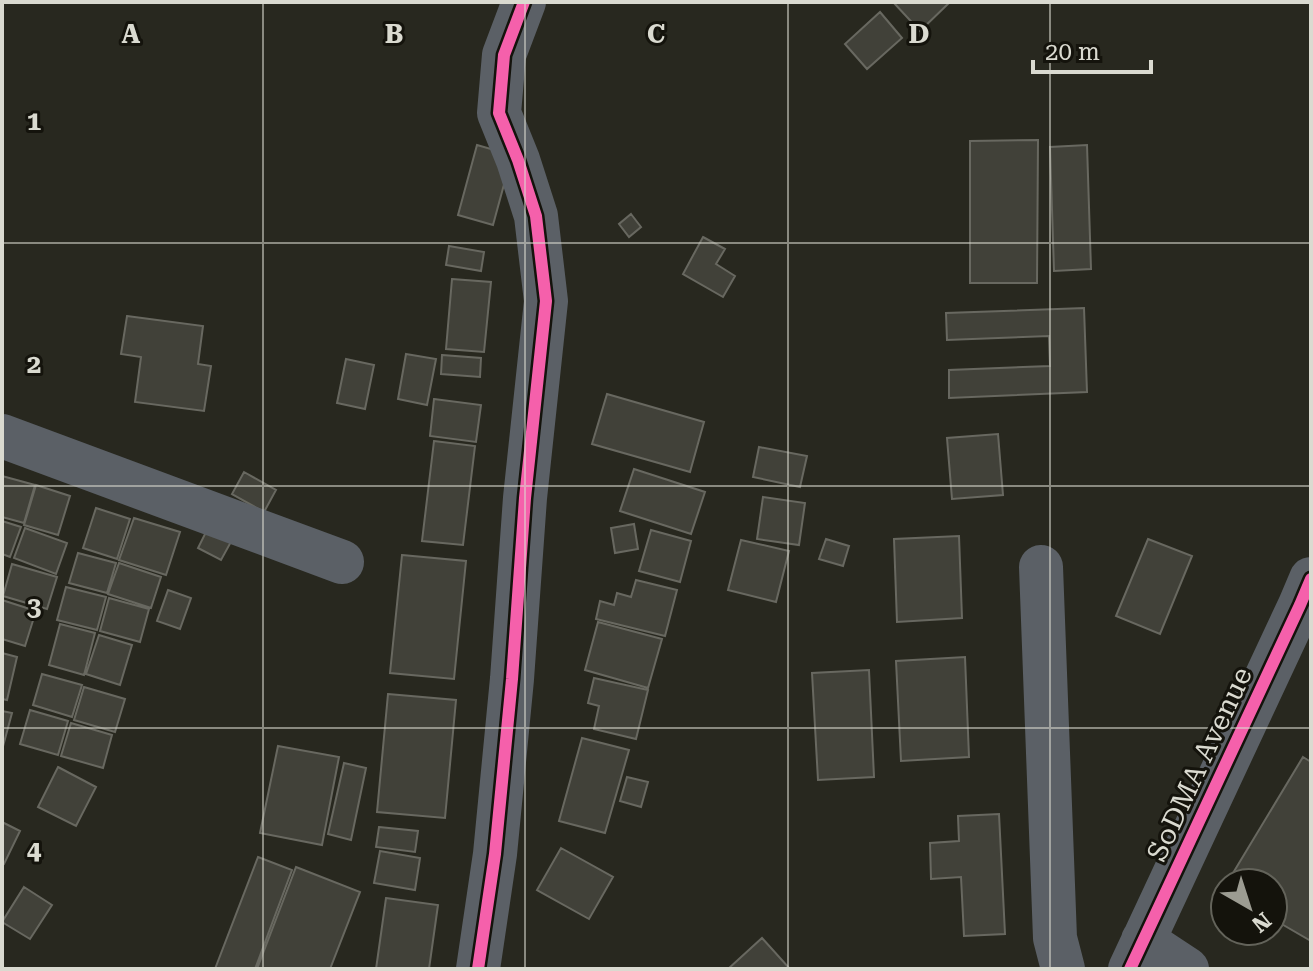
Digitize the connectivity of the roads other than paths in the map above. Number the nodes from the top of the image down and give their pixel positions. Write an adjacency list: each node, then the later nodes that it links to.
1 (524, 2): 7 (street)
2 (2, 436): 3 (street)
3 (342, 562)
4 (1041, 567): 8 (street)
5 (1307, 599): 6 (street, SoDMA Avenue)
6 (1136, 955): 9 (street)
7 (478, 969)
8 (1063, 969)
9 (1187, 969)

